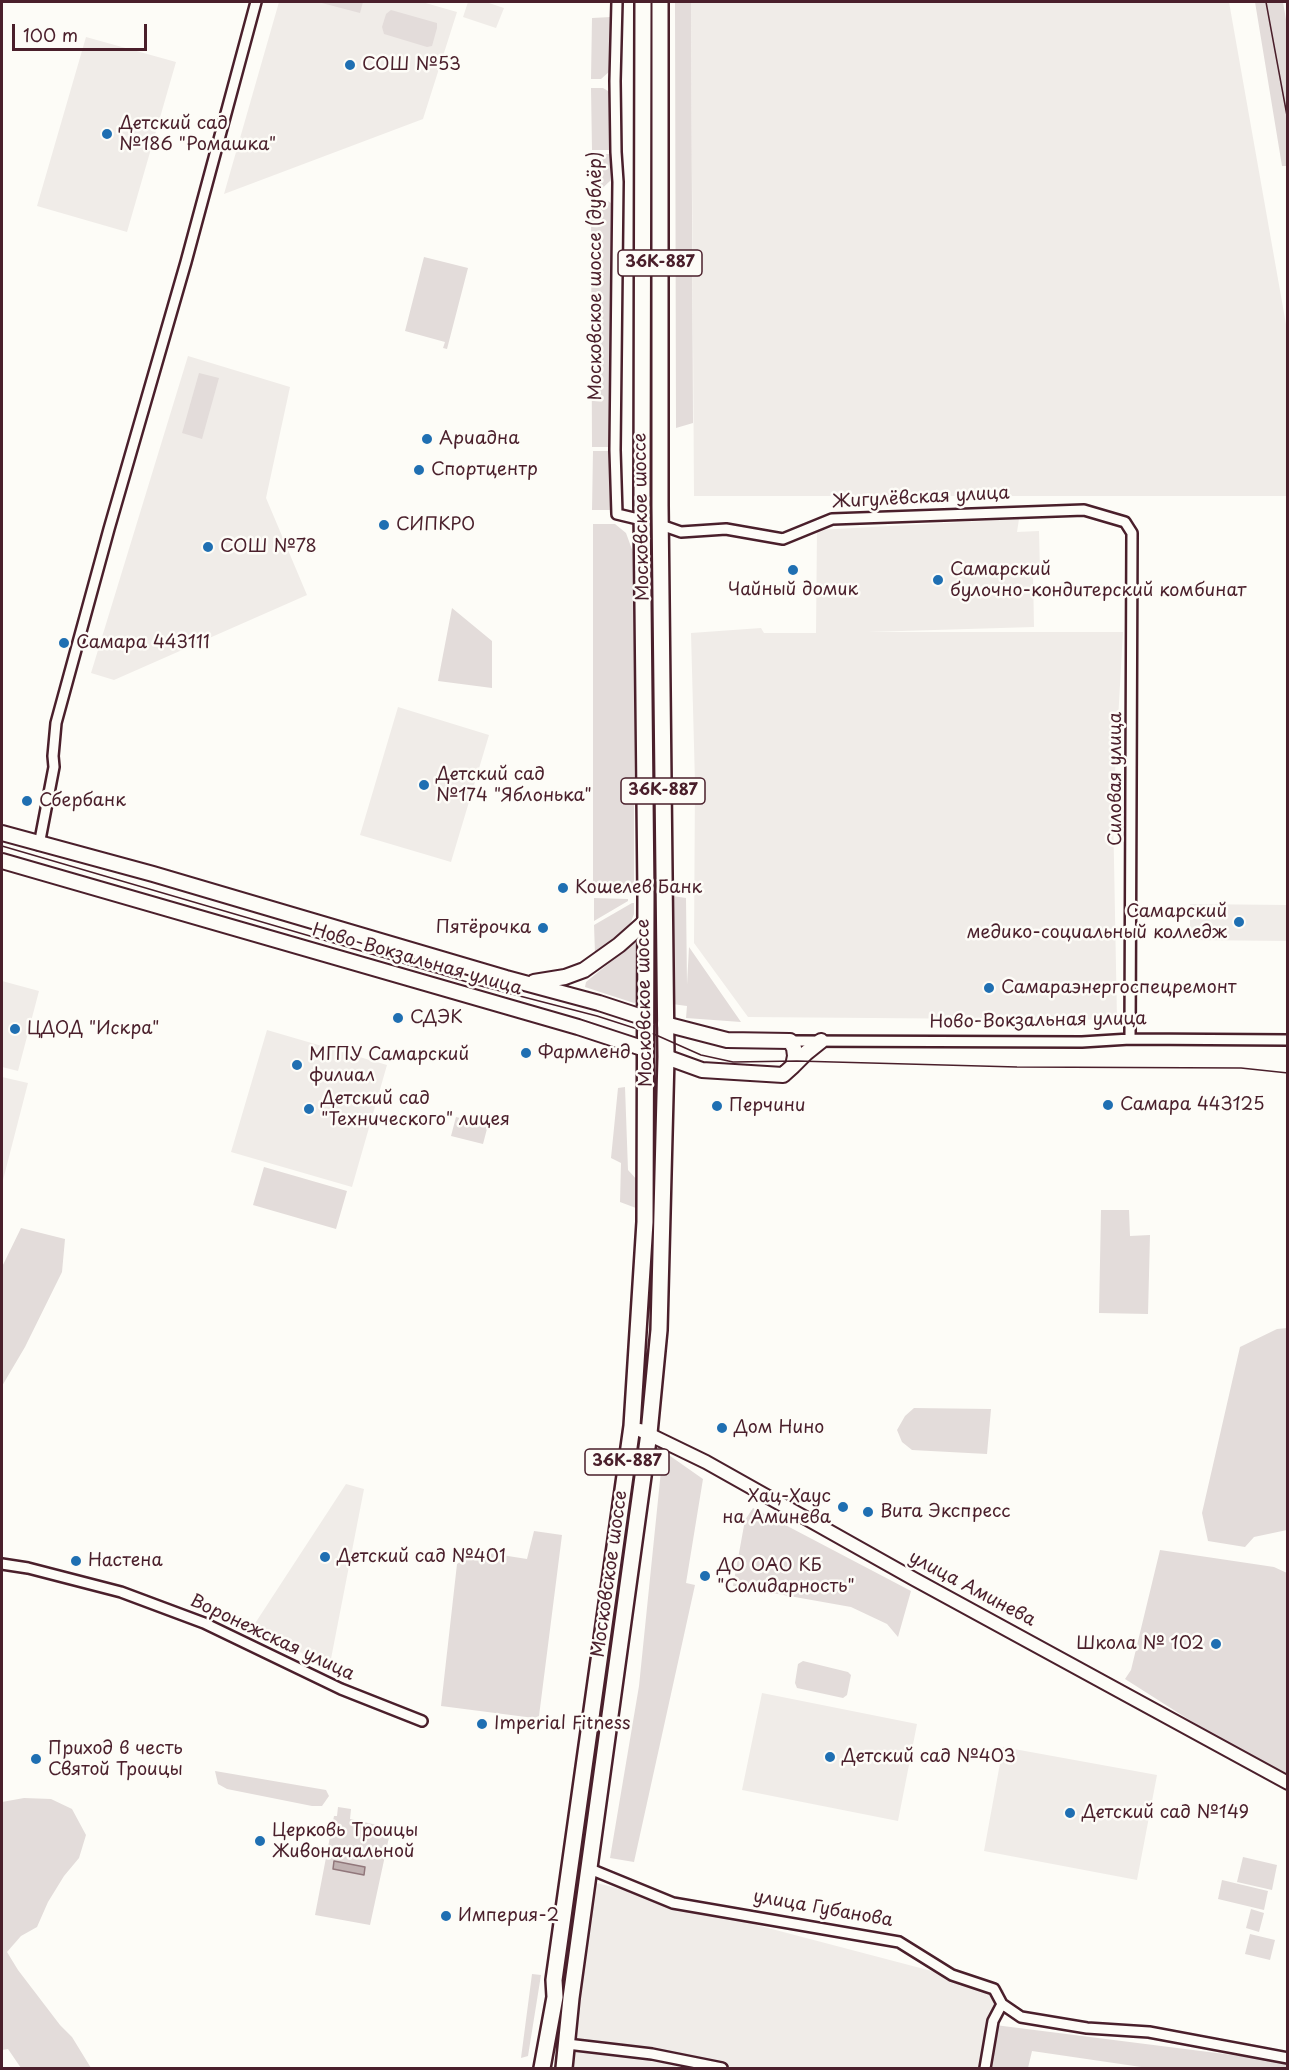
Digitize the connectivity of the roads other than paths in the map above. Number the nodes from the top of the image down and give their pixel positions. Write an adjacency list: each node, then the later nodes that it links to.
1 (256, 2): 9 (street)
2 (617, 2): 6 (street, Московское шоссе (дублёр))
3 (643, 2): 6 (main road, Московское шоссе / 36К-887)
4 (651, 2): 6 (main road, Московское шоссе / 36К-887)
5 (660, 2): 6 (main road, Московское шоссе / 36К-887)
6 (651, 522): 7 (street, Жигулёвская улица); 11 (main road, Московское шоссе / 36К-887); 13 (main road, Московское шоссе / 36К-887)
7 (1125, 522): 14 (street, Силовая улица)
8 (2, 833): 9 (main road, Ново-Вокзальная улица)
9 (39, 845): 12 (main road, Ново-Вокзальная улица)
10 (2, 861): 18 (main road, Ново-Вокзальная улица)
11 (650, 918): 12 (main road); 13 (main road, Московское шоссе / 36К-887)
12 (524, 983): 13 (main road, Ново-Вокзальная улица)
13 (655, 1021): 16 (main road, Ново-Вокзальная улица); 18 (main road, Московское шоссе / 36К-887)
14 (1130, 1038): 15 (street, Ново-Вокзальная улица); 17 (street, Ново-Вокзальная улица)
15 (1287, 1040)
16 (790, 1041): 17 (street, Ново-Вокзальная улица); 19 (main road)
17 (820, 1041): 19 (main road)
18 (656, 1053): 19 (main road, Ново-Вокзальная улица); 20 (main road, Московское шоссе / 36К-887); 26 (main road, Московское шоссе / 36К-887)
19 (793, 1066)
20 (644, 1431): 23 (street, улица Аминева); 24 (main road, Московское шоссе / 36К-887)
21 (2, 1564): 22 (street, Воронежская улица)
22 (422, 1721)
23 (1287, 1782)
24 (586, 1867): 25 (main road, Московское шоссе / 36К-887); 27 (main road, Московское шоссе / 36К-887); 28 (street, улица Губанова)
25 (565, 1982): 26 (main road, Московское шоссе / 36К-887); 27 (main road, Московское шоссе / 36К-887)
26 (555, 1997): 31 (main road, Московское шоссе / 36К-887)
27 (571, 1998): 29 (main road, Московское шоссе / 36К-887)
28 (1002, 2004): 30 (street, улица Губанова); 34 (street)
29 (567, 2044): 32 (main road, Московское шоссе / 36К-887); 33 (street)
30 (1287, 2058)
31 (542, 2068)
32 (564, 2068)
33 (722, 2068)
34 (986, 2068)

